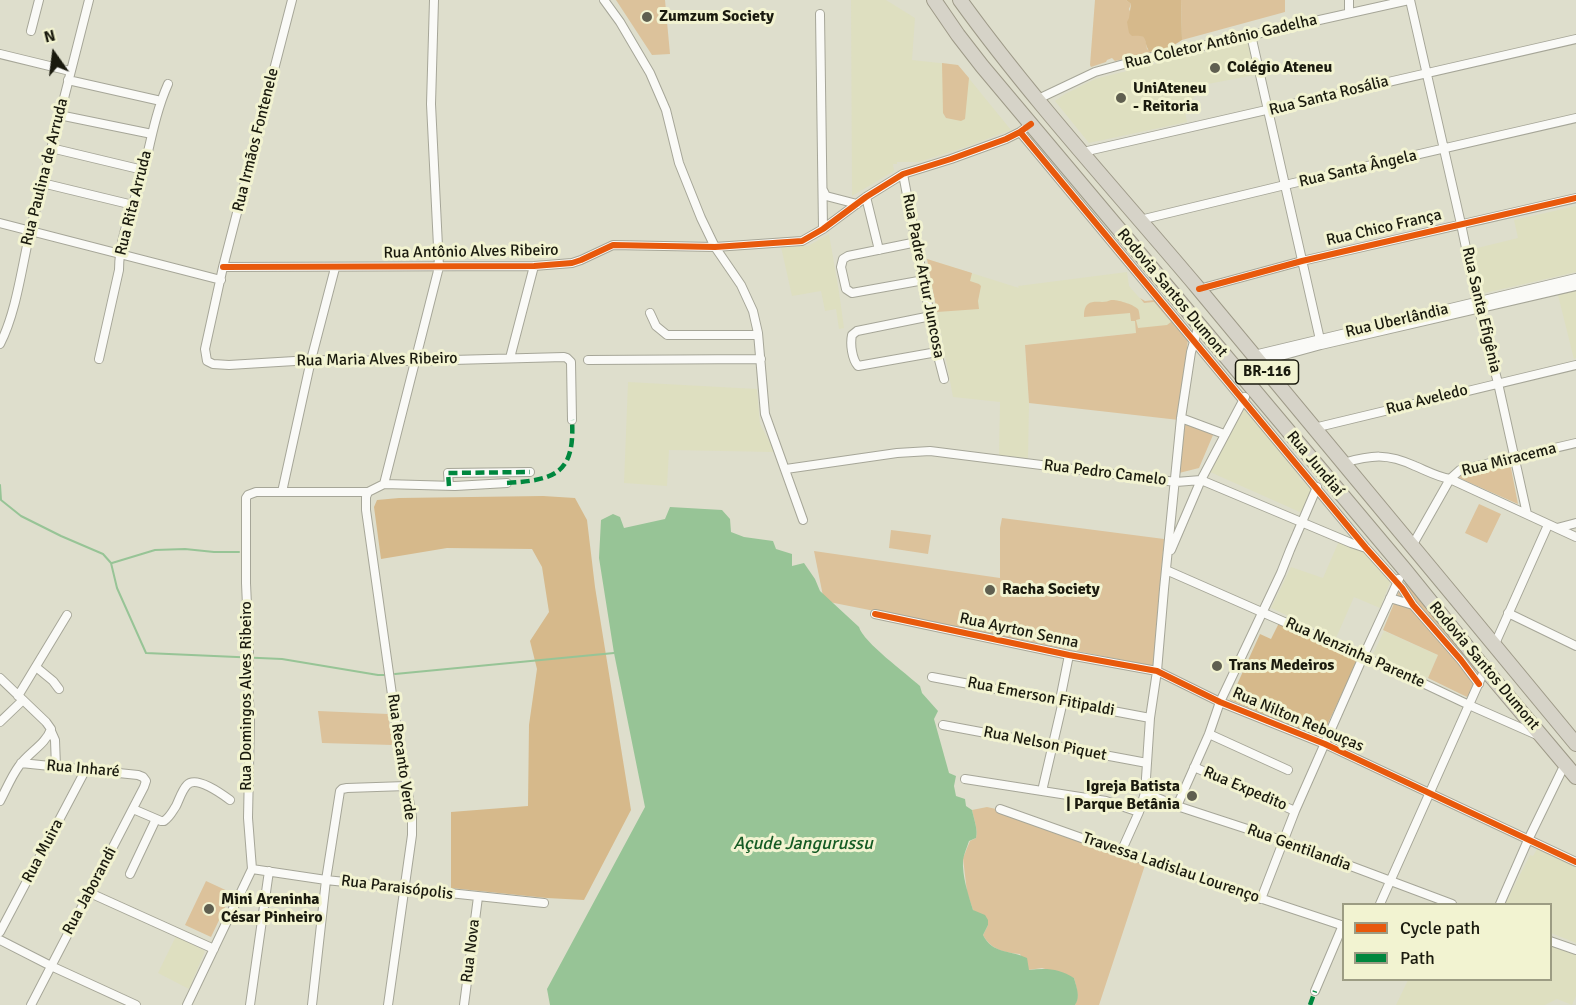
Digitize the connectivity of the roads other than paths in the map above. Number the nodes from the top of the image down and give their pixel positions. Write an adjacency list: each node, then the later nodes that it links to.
1 (39, 0): 12 (street)
2 (89, 0): 17 (street, Rua Paulina de Arruda)
3 (292, 0): 49 (street, Rua Irmãos Fontenele)
4 (434, 0): 50 (street)
5 (604, 0): 44 (street)
6 (960, 0): 19 (highway, Rodovia Santos Dumont / BR-116)
7 (1349, 0): 10 (street)
8 (1409, 0): 10 (street, Rua Coletor Antônio Gadelha); 16 (street, Rua Santa Efigênia)
9 (934, 2): 24 (highway, Rodovia Santos Dumont / BR-116)
10 (1349, 13): 13 (street, Rua Coletor Antônio Gadelha)
11 (820, 14): 33 (street)
12 (31, 31)
13 (1251, 35): 19 (street, Rua Coletor Antônio Gadelha); 21 (street)
14 (1576, 39): 16 (street, Rua Santa Rosália)
15 (0, 54): 17 (street)
16 (1426, 72): 21 (street, Rua Santa Rosália); 27 (street, Rua Santa Efigênia)
17 (69, 75): 20 (street); 22 (street, Rua Paulina de Arruda)
18 (168, 84): 20 (street, Rua Rita Arruda)
19 (1038, 99): 28 (highway, Rodovia Santos Dumont / BR-116)
20 (161, 101): 25 (street, Rua Rita Arruda)
21 (1269, 110): 28 (street, Rua Santa Rosália); 32 (street)
22 (59, 115): 25 (street); 26 (street, Rua Paulina de Arruda)
23 (1576, 118): 27 (street, Rua Santa Ângela)
24 (1025, 128): 30 (street); 60 (highway, Rodovia Santos Dumont / BR-116); 62 (street, Rua Jundiaí)
25 (152, 134): 29 (street, Rua Rita Arruda)
26 (51, 148): 29 (street); 31 (street, Rua Paulina de Arruda)
27 (1443, 149): 32 (street, Rua Santa Ângela); 40 (street, Rua Santa Efigênia)
28 (1083, 152): 38 (highway, Rodovia Santos Dumont / BR-116)
29 (144, 170): 37 (street, Rua Rita Arruda)
30 (903, 174): 34 (street); 43 (street, Rua Padre Artur Juncosa)
31 (42, 183): 37 (street); 42 (street, Rua Paulina de Arruda)
32 (1285, 185): 38 (street, Rua Santa Ângela); 47 (street)
33 (822, 189): 36 (street); 41 (street)
34 (866, 197): 36 (street); 45 (street)
35 (1576, 198): 40 (street, Rua Chico França)
36 (857, 204): 41 (street)
37 (133, 205): 46 (street, Rua Rita Arruda)
38 (1140, 220): 56 (highway, Rodovia Santos Dumont / BR-116)
39 (0, 223): 42 (street)
40 (1461, 224): 47 (street, Rua Chico França); 57 (street, Rua Santa Efigênia)
41 (823, 229): 44 (street)
42 (30, 231): 46 (street); 64 (street, Rua Paulina de Arruda)
43 (917, 242): 45 (street); 54 (street, Rua Padre Artur Juncosa)
44 (715, 247): 48 (street, Rua Antônio Alves Ribeiro); 61 (street)
45 (879, 250): 54 (street)
46 (119, 255): 53 (street); 68 (street, Rua Rita Arruda)
47 (1302, 261): 56 (street, Rua Chico França); 63 (street)
48 (534, 266): 50 (street, Rua Antônio Alves Ribeiro); 66 (street)
49 (223, 267): 51 (street, Rua Antônio Alves Ribeiro); 53 (street, Rua Irmãos Fontenele)
50 (439, 267): 51 (street, Rua Antônio Alves Ribeiro); 72 (street)
51 (335, 268): 70 (street)
52 (1576, 279): 57 (street, Rua Uberlândia)
53 (221, 280): 70 (street, Rua Maria Alves Ribeiro)
54 (924, 280): 59 (street, Rua Padre Artur Juncosa)
55 (1576, 286): 57 (street, Rua Uberlândia)
56 (1198, 289): 67 (highway, Rodovia Santos Dumont / BR-116)
57 (1478, 306): 63 (street, Rua Uberlândia); 75 (street, Rua Santa Efigênia)
58 (650, 313): 61 (street)
59 (931, 316): 65 (street, Rua Padre Artur Juncosa); 65 (street)
60 (1199, 326): 62 (street); 76 (highway, Rodovia Santos Dumont / BR-116)
61 (758, 335): 69 (street)
62 (1194, 339): 76 (street, Rua Jundiaí); 77 (street)
63 (1320, 342): 67 (street, Rua Uberlândia)
64 (0, 344)
65 (937, 352): 74 (street, Rua Padre Artur Juncosa)
66 (510, 358): 72 (street, Rua Maria Alves Ribeiro); 78 (street, Rua Maria Alves Ribeiro)
67 (1256, 358): 79 (highway, Rodovia Santos Dumont / BR-116)
68 (99, 359)
69 (761, 359): 71 (street); 84 (street)
70 (311, 360): 72 (street, Rua Maria Alves Ribeiro); 93 (street)
71 (588, 360)
72 (415, 361): 90 (street)
73 (1576, 364): 75 (street, Rua Aveledo)
74 (944, 379)
75 (1498, 383): 79 (street, Rua Aveledo); 82 (street, Rua Santa Efigênia)
76 (1248, 394): 80 (street); 92 (street, Rua Jundiaí); 106 (highway, Rodovia Santos Dumont / BR-116)
77 (1181, 418): 80 (street); 88 (street)
78 (572, 420)
79 (1314, 428): 83 (highway, Rodovia Santos Dumont / BR-116)
80 (1224, 434): 87 (street)
81 (1576, 443): 82 (street, Rua Miracema)
82 (1515, 457): 86 (street, Rua Miracema); 95 (street, Rua Santa Efigênia)
83 (1343, 463): 86 (street, Rua Jundiaí); 102 (highway, Rodovia Santos Dumont / BR-116)
84 (786, 470): 88 (street, Rua Pedro Camelo); 96 (street)
85 (530, 472): 91 (street)
86 (1450, 479): 95 (street, Rua Jundiaí); 102 (street, Rua Miracema)
87 (1201, 480): 88 (street, Rua Pedro Camelo); 97 (street, Rua Pedro Camelo); 104 (street)
88 (1176, 482): 104 (street)
89 (507, 483): 91 (street)
90 (384, 484): 91 (street); 94 (street)
91 (449, 486)
92 (1317, 487): 97 (street, Rua Jundiaí); 103 (street, Rua Jundiaí)
93 (282, 492): 94 (street, Rua Domingos Alves Ribeiro); 163 (street, Rua Domingos Alves Ribeiro)
94 (368, 492): 147 (street, Rua Recanto Verde)
95 (1527, 514): 99 (street, Rua Jundiaí)
96 (803, 520)
97 (1302, 522): 103 (street, Rua Pedro Camelo); 109 (street, Rua Jundiaí)
98 (1576, 523): 100 (street)
99 (1548, 525): 100 (street, Rua Jundiaí); 110 (street)
100 (1557, 528): 101 (street, Rua Jundiaí)
101 (1576, 537)
102 (1412, 546): 113 (highway, Rodovia Santos Dumont / BR-116)
103 (1366, 548): 106 (street, Rua Pedro Camelo)
104 (1167, 558): 105 (street)
105 (1166, 570): 109 (street, Rua Nenzinha Parente); 119 (street)
106 (1401, 576): 107 (street); 108 (street, Rua Pedro Camelo); 118 (highway, Rodovia Santos Dumont / BR-116)
107 (1390, 598): 108 (street); 116 (street)
108 (1413, 605): 122 (street, Rua Pedro Camelo)
109 (1263, 612): 116 (street, Rua Nenzinha Parente); 126 (street, Rua Jundiaí)
110 (1508, 613): 113 (street); 114 (street)
111 (875, 614): 115 (street, Rua Ayrton Senna)
112 (67, 615): 117 (street)
113 (1494, 646): 134 (highway, Rodovia Santos Dumont / BR-116)
114 (1576, 646)
115 (1069, 655): 119 (street, Rua Ayrton Senna); 125 (street)
116 (1363, 657): 127 (street, Rua Nenzinha Parente); 135 (street)
117 (36, 667): 123 (street); 124 (street)
118 (1485, 669): 122 (street); 133 (highway, Rodovia Santos Dumont / BR-116)
119 (1157, 671): 126 (street, Rua Nilton Rebouças); 128 (street)
120 (932, 677): 125 (street, Rua Emerson Fitipaldi)
121 (0, 678): 124 (street)
122 (1479, 684): 127 (street)
123 (59, 689)
124 (21, 698): 129 (street); 131 (street)
125 (1062, 700): 128 (street, Rua Emerson Fitipaldi); 136 (street)
126 (1221, 702): 132 (street, Rua Jundiaí); 135 (street, Rua Nilton Rebouças)
127 (1469, 705): 133 (street, Rua Nenzinha Parente); 150 (street)
128 (1150, 718): 138 (street)
129 (0, 722)
130 (943, 725): 136 (street, Rua Nelson Piquet)
131 (51, 730): 137 (street); 140 (street)
132 (1209, 734): 141 (street, Rua Jundiaí); 143 (street)
133 (1543, 737): 139 (highway, Rodovia Santos Dumont / BR-116)
134 (1574, 737)
135 (1324, 744): 150 (street, Rua Nilton Rebouças); 156 (street)
136 (1052, 746): 138 (street, Rua Nelson Piquet); 148 (street)
137 (21, 763): 140 (street, Rua Inharé); 152 (street)
138 (1147, 763): 149 (street)
139 (1565, 764): 145 (highway, Rodovia Santos Dumont / BR-116); 159 (street)
140 (56, 766): 142 (street, Rua Inharé)
141 (1194, 767): 153 (street, Rua Jundiaí); 156 (street, Rua Expedito)
142 (86, 769): 144 (street, Rua Inharé); 178 (street, Rua Muira)
143 (1288, 770)
144 (143, 777): 154 (street, Rua Jaborandi)
145 (1576, 777)
146 (965, 779): 148 (street)
147 (406, 786): 166 (street); 168 (street, Rua Recanto Verde)
148 (1042, 791): 157 (street)
149 (1145, 793): 153 (street, Rua Gentilandia); 157 (street)
150 (1430, 793): 159 (street, Rua Nilton Rebouças); 167 (street)
151 (230, 800): 158 (street)
152 (0, 801)
153 (1177, 806): 160 (street, Rua Gentilandia)
154 (133, 808): 158 (street); 169 (street, Rua Jaborandi)
155 (1000, 809): 161 (street, Travessa Ladislau Lourenço)
156 (1295, 811): 160 (street)
157 (1139, 812): 161 (street)
158 (156, 819): 165 (street)
159 (1528, 840): 162 (street, Rua Nilton Rebouças); 175 (street)
160 (1284, 841): 167 (street, Rua Gentilandia); 171 (street)
161 (1121, 852): 171 (street, Travessa Ladislau Lourenço)
162 (1576, 862)
163 (252, 869): 164 (street, Rua Paraisópolis); 181 (street, Rua Domingos Alves Ribeiro)
164 (269, 872): 166 (street, Rua Paraisópolis); 188 (street)
165 (130, 874)
166 (326, 880): 168 (street, Rua Paraisópolis); 189 (street)
167 (1390, 881): 173 (street); 174 (street, Rua Gentilandia)
168 (405, 889): 170 (street, Rua Paraisópolis); 190 (street, Rua Recanto Verde)
169 (90, 893): 181 (street); 183 (street, Rua Jaborandi)
170 (478, 897): 172 (street, Rua Paraisópolis); 191 (street, Rua Nova)
171 (1261, 898): 176 (street, Travessa Ladislau Lourenço)
172 (544, 903)
173 (1380, 903)
174 (1449, 903)
175 (1500, 903)
176 (1342, 926)
177 (1342, 928): 184 (street)
178 (0, 932)
179 (0, 940): 183 (street)
180 (1552, 941): 182 (street)
181 (214, 949): 187 (street, Rua Domingos Alves Ribeiro)
182 (1576, 950)
183 (51, 966): 185 (street, Rua Jaborandi); 186 (street)
184 (1315, 991)
185 (31, 1005)
186 (136, 1005)
187 (187, 1005)
188 (250, 1005)
189 (312, 1005)
190 (388, 1005)
191 (464, 1005)

